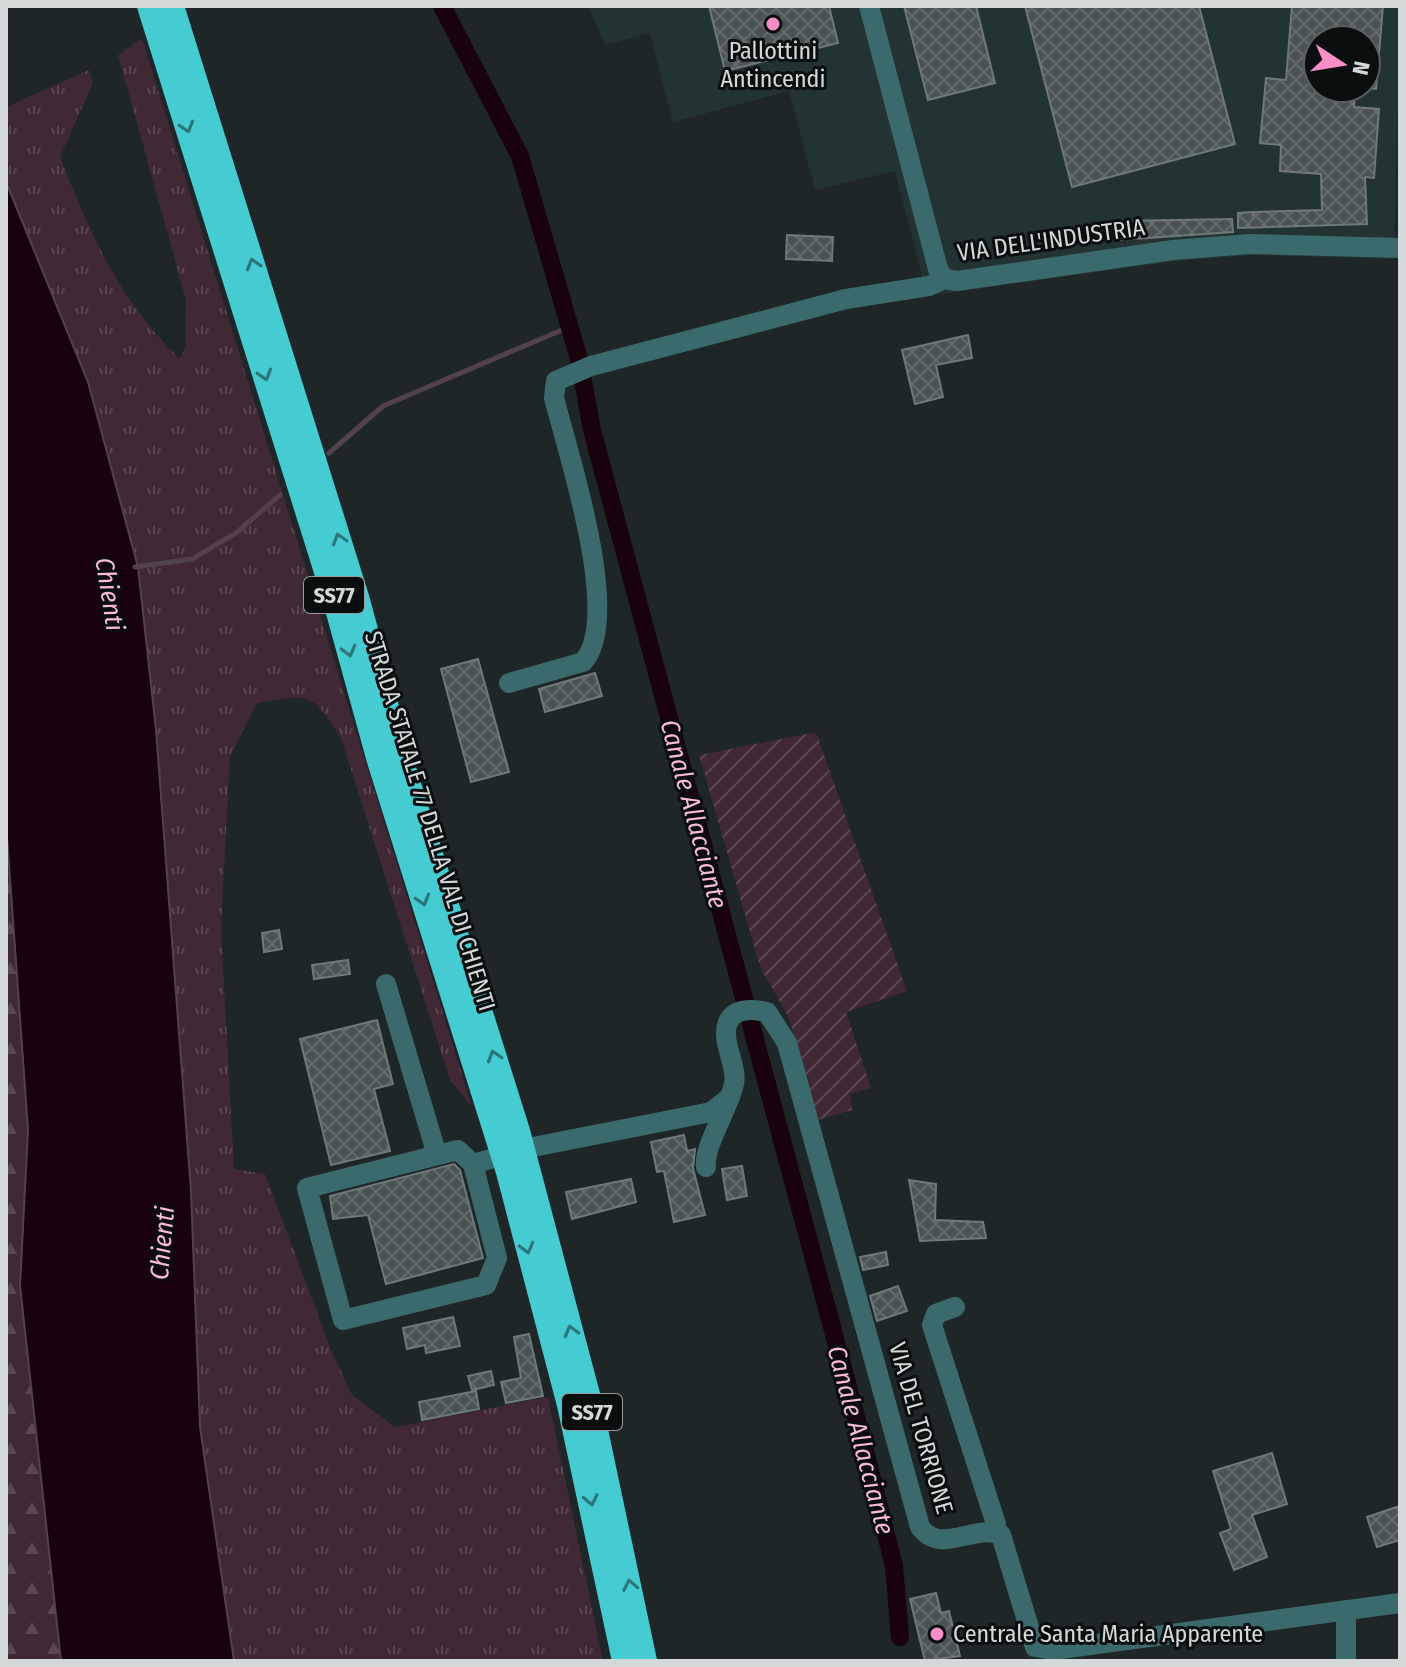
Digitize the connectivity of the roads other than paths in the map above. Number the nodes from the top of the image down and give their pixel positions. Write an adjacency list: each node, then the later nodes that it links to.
1 (149, 6): 4 (highway, STRADA STATALE 77 DELLA VAL DI CHIENTI / SS77)
2 (172, 6): 4 (highway, STRADA STATALE 77 DELLA VAL DI CHIENTI / SS77)
3 (869, 6): 6 (street, VIA DELL'INDUSTRIA)
4 (174, 50): 13 (highway, STRADA STATALE 77 DELLA VAL DI CHIENTI / SS77)
5 (1400, 248): 6 (street, VIA DELL'INDUSTRIA)
6 (944, 279): 7 (street)
7 (509, 683)
8 (386, 984): 10 (street)
9 (730, 1097): 11 (street); 12 (street); 15 (street, VIA DEL TORRIONE)
10 (437, 1155): 11 (street); 11 (street)
11 (473, 1164)
12 (706, 1167)
13 (518, 1169): 18 (highway, STRADA STATALE 77 DELLA VAL DI CHIENTI / SS77, one-way to 18); 19 (highway, STRADA STATALE 77 DELLA VAL DI CHIENTI / SS77, one-way to 13)
14 (955, 1307): 15 (street)
15 (995, 1533): 17 (street)
16 (1400, 1603): 17 (street)
17 (1346, 1610): 20 (street)
18 (624, 1661)
19 (645, 1661)
20 (1346, 1661)

